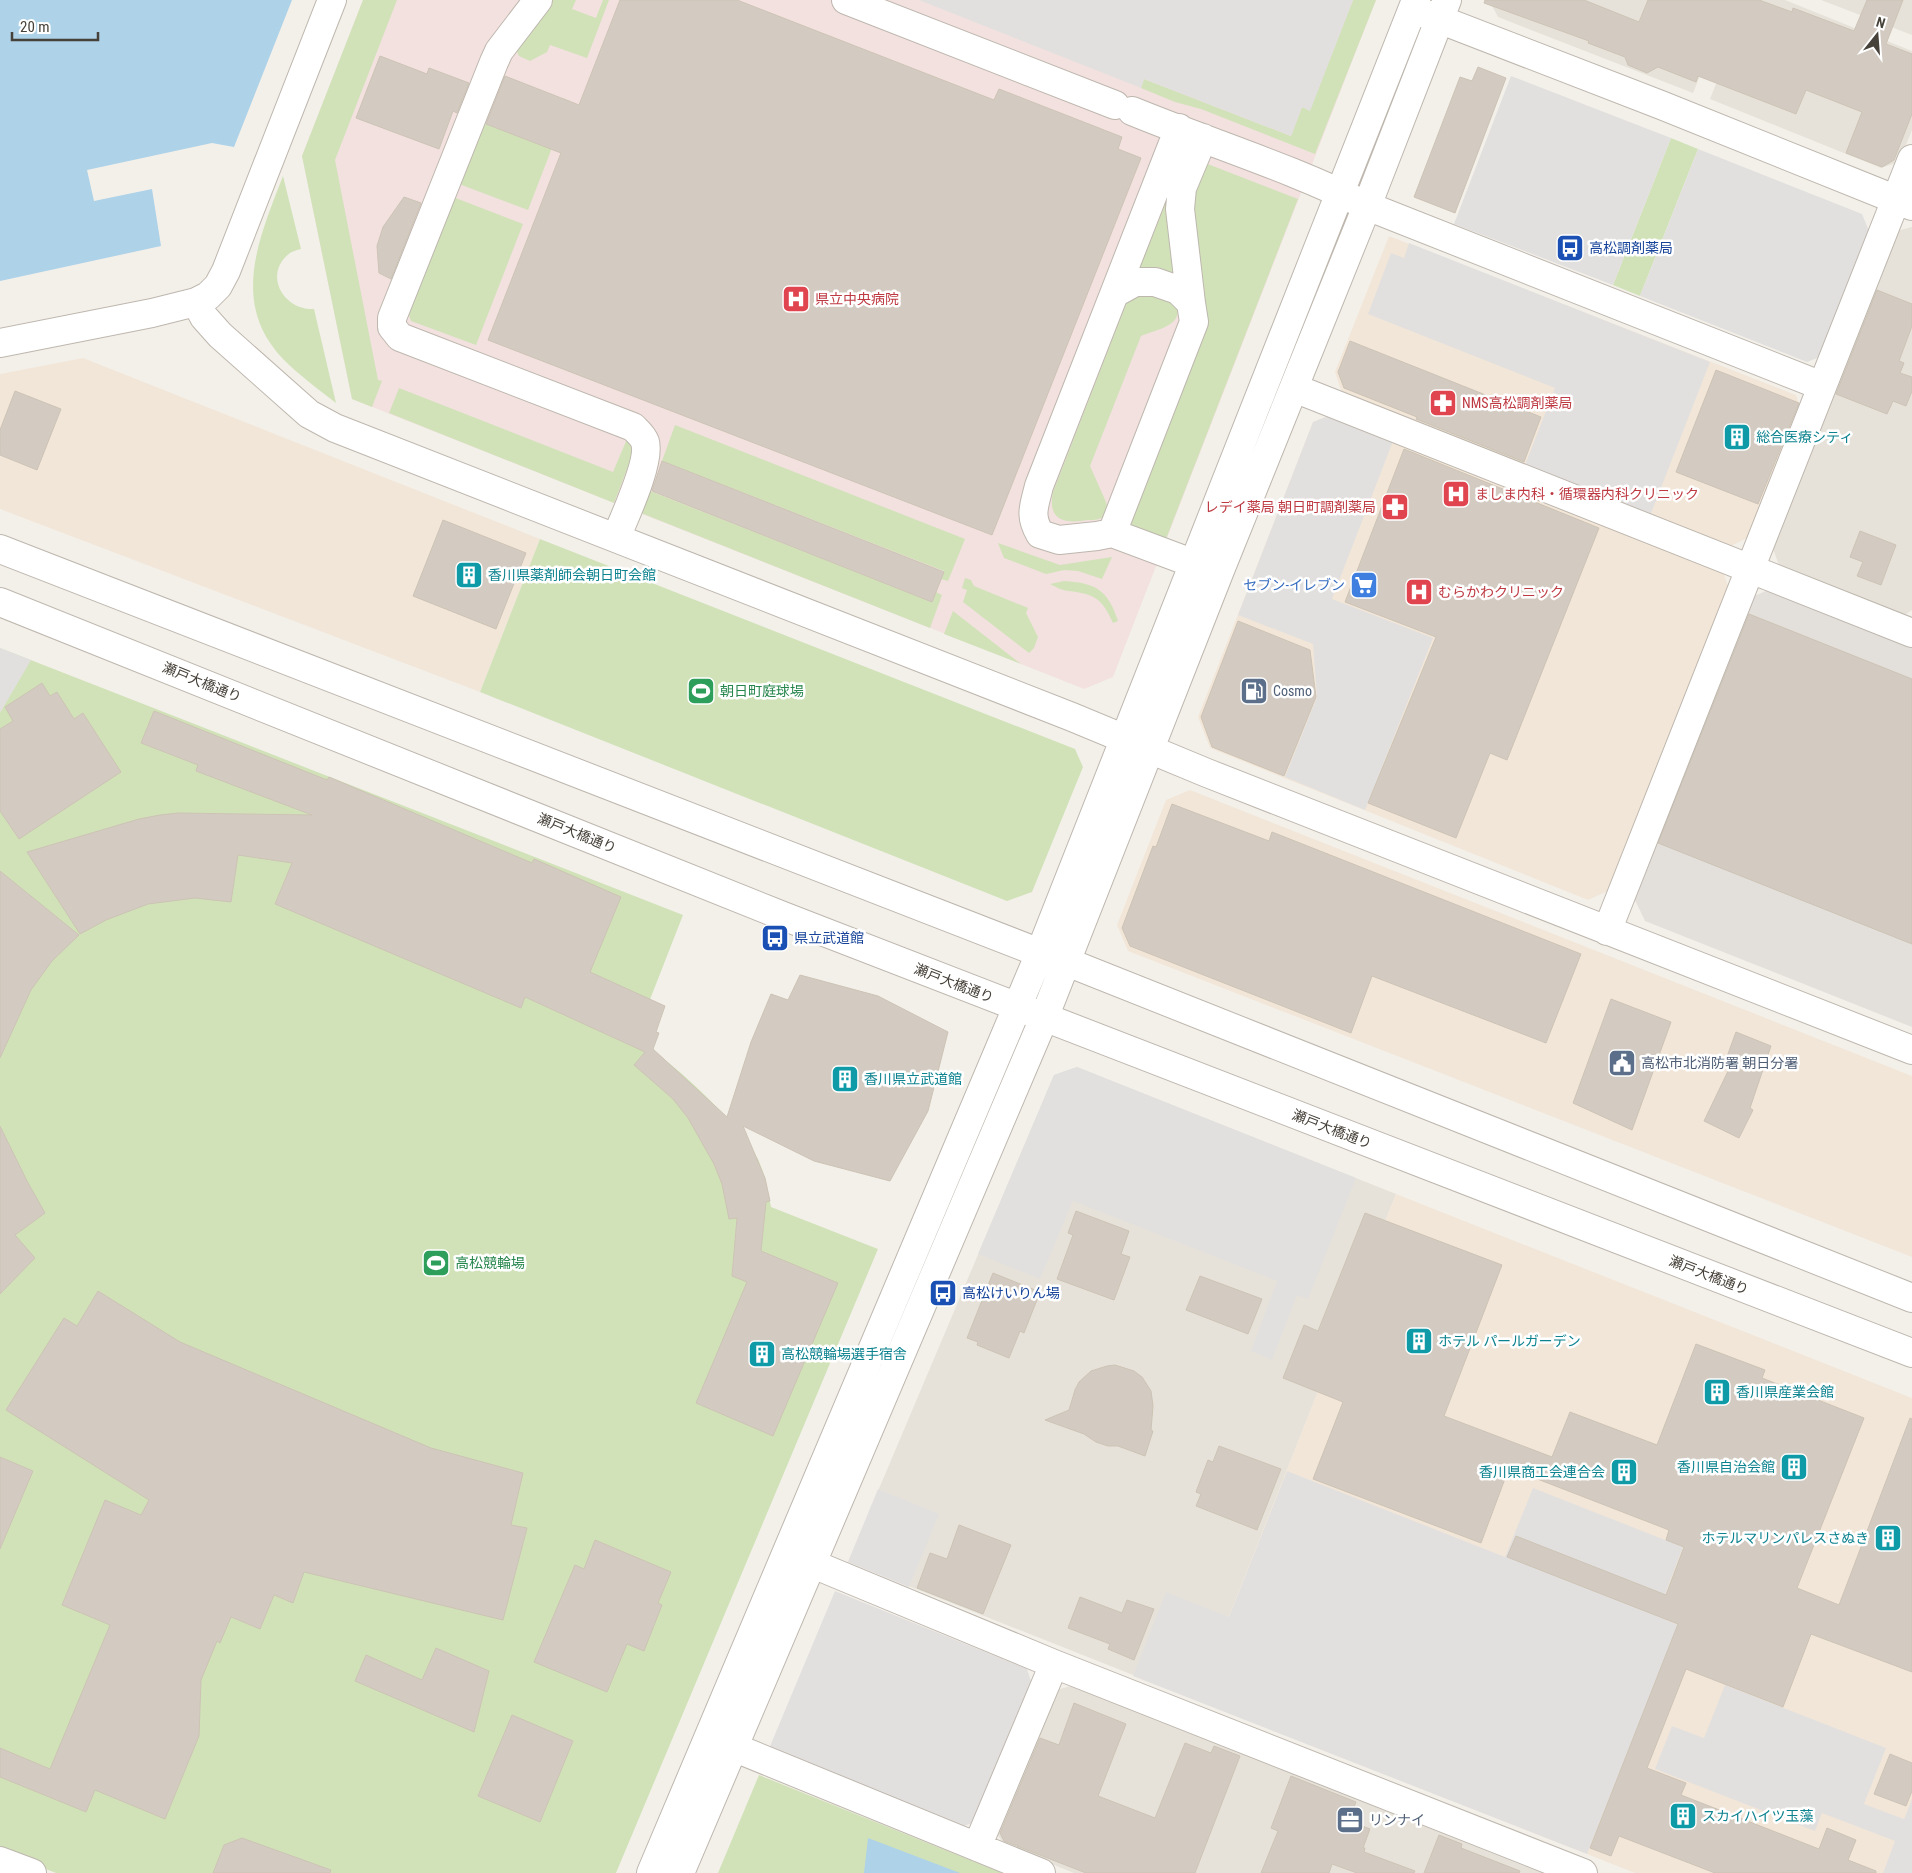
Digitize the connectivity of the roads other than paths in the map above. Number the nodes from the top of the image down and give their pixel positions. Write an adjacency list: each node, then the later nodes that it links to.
1 (332, 0): 12 (street)
2 (538, 0): 18 (street)
3 (846, 0): 6 (street)
4 (1414, 4): 5 (street); 8 (street)
5 (1444, 9): 9 (street); 10 (street)
6 (1191, 133): 8 (street); 11 (street); 13 (street)
7 (1912, 159): 9 (street)
8 (1340, 193): 10 (street); 20 (street)
9 (1904, 203): 15 (street)
10 (1367, 206): 15 (street); 16 (street)
11 (1115, 293): 13 (street); 17 (street)
12 (196, 302): 14 (street); 18 (street)
13 (1191, 304): 17 (street)
14 (0, 343)
15 (1822, 386): 21 (street)
16 (1294, 388): 21 (street); 22 (street)
17 (1112, 533): 20 (street)
18 (616, 538): 25 (street)
19 (0, 549): 28 (street)
20 (1194, 563): 22 (street); 25 (street)
21 (1750, 569): 24 (street); 27 (street)
22 (1219, 573): 26 (street)
23 (0, 602): 30 (street, 瀬戸大橋通り)
24 (1912, 633)
25 (1124, 739): 26 (street); 28 (street)
26 (1151, 750): 27 (street); 29 (street)
27 (1607, 931): 32 (street)
28 (1040, 953): 29 (street); 30 (street)
29 (1067, 962): 31 (street); 33 (street)
30 (1016, 1007): 31 (street, 瀬戸大橋通り); 35 (street)
31 (1044, 1018): 34 (street, 瀬戸大橋通り); 36 (street)
32 (1912, 1050)
33 (1912, 1298)
34 (1912, 1353)
35 (786, 1553): 36 (street); 42 (street)
36 (811, 1563): 37 (street); 38 (street)
37 (1054, 1664): 39 (street); 45 (street)
38 (733, 1748): 39 (street); 43 (street)
39 (977, 1847): 44 (street)
40 (0, 1861): 41 (street)
41 (32, 1873)
42 (650, 1873)
43 (680, 1873)
44 (1041, 1873)
45 (1583, 1873)

